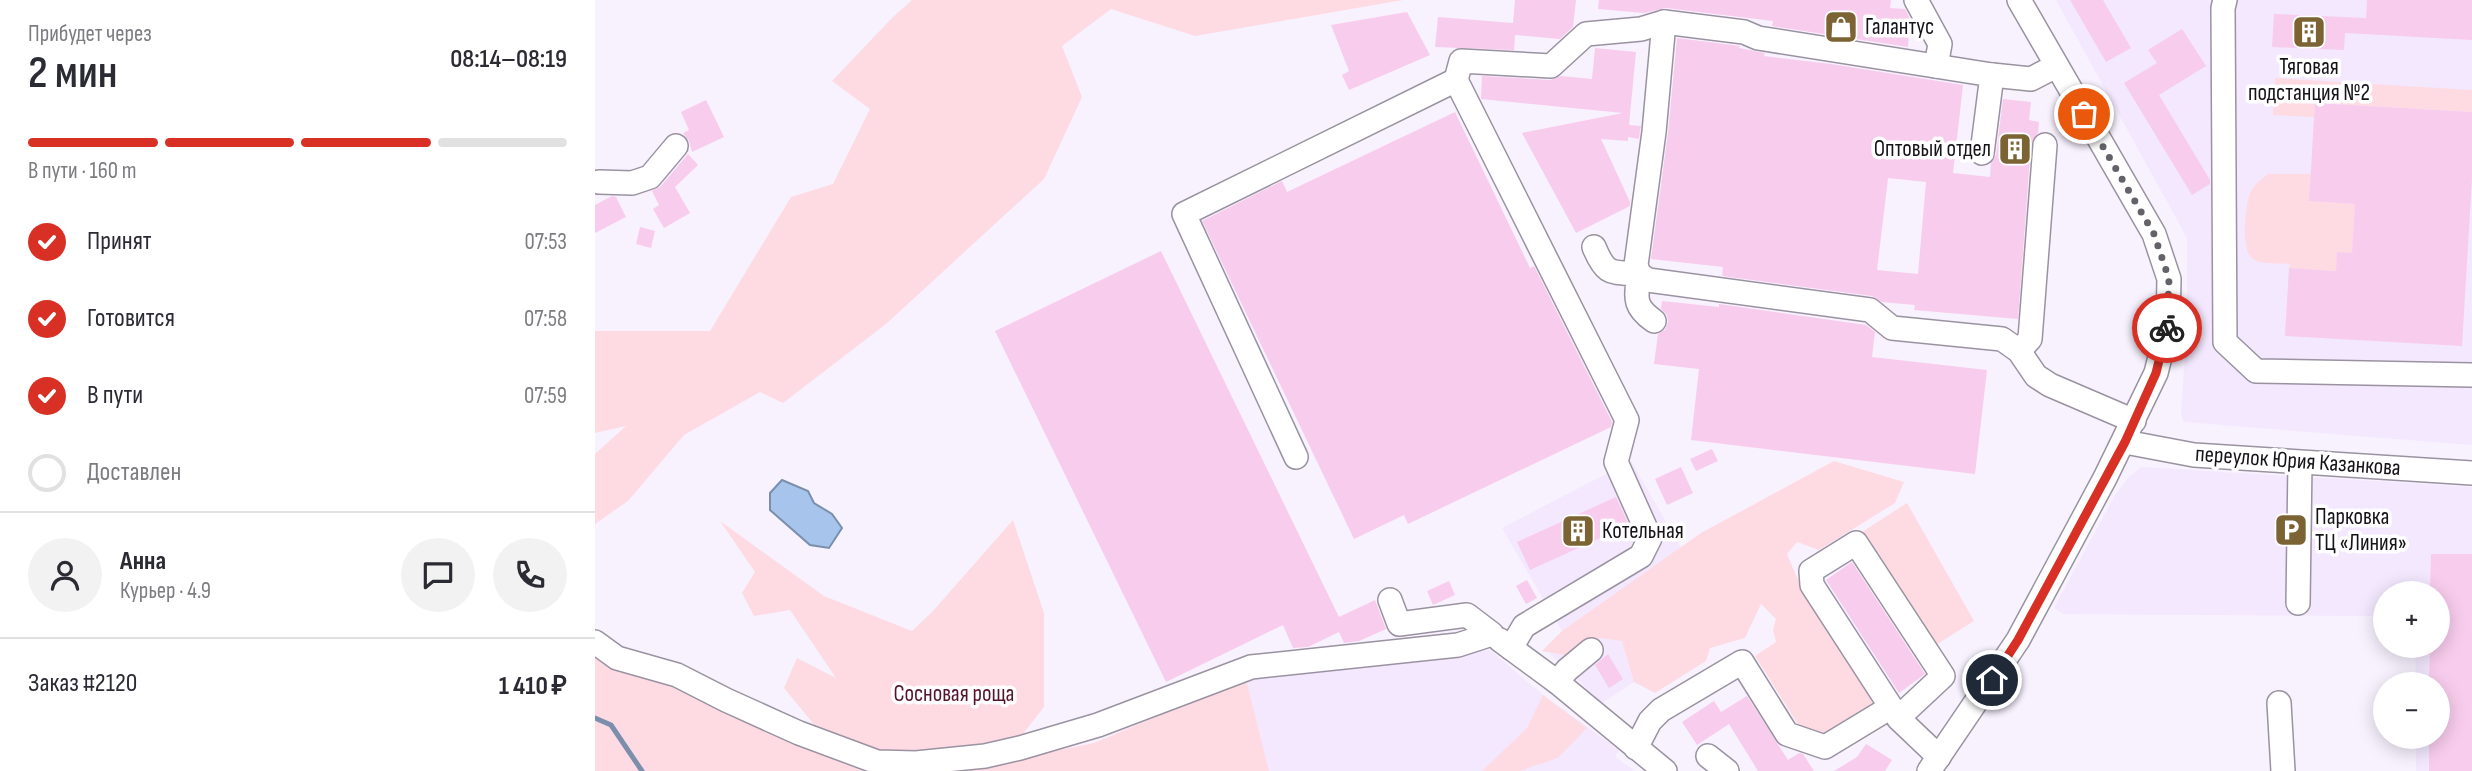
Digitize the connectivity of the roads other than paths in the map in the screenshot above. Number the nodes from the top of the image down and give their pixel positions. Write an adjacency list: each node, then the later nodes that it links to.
1 (1916, 0): 5 (street)
2 (2019, 0): 6 (street)
3 (2225, 0): 17 (street)
4 (1664, 22): 5 (street); 8 (street); 14 (street)
5 (1936, 66): 7 (street)
6 (2056, 66): 7 (street); 18 (street)
7 (1992, 75): 11 (street)
8 (1456, 80): 19 (street); 26 (street)
9 (2045, 145): 16 (street)
10 (676, 146): 12 (street)
11 (1982, 153)
12 (596, 177)
13 (1594, 247): 14 (street)
14 (1639, 274): 15 (street); 16 (street)
15 (1654, 321)
16 (2019, 351): 18 (street, переулок Юрия Казанкова)
17 (2472, 374)
18 (2129, 432): 20 (street, переулок Юрия Казанкова); 33 (street)
19 (1296, 457)
20 (2300, 463): 21 (street, переулок Юрия Казанкова); 23 (street)
21 (2472, 473)
22 (1390, 600): 24 (street)
23 (2298, 603)
24 (1492, 634): 25 (street); 26 (street)
25 (595, 642)
26 (1511, 648): 28 (street)
27 (1591, 650): 28 (street)
28 (1557, 682): 31 (street)
29 (2279, 703): 36 (street)
30 (1895, 713): 30 (street); 31 (street); 33 (street)
31 (1636, 748): 34 (street)
32 (1708, 756): 35 (street)
33 (1934, 764)
34 (1665, 771)
35 (1727, 771)
36 (2283, 771)

